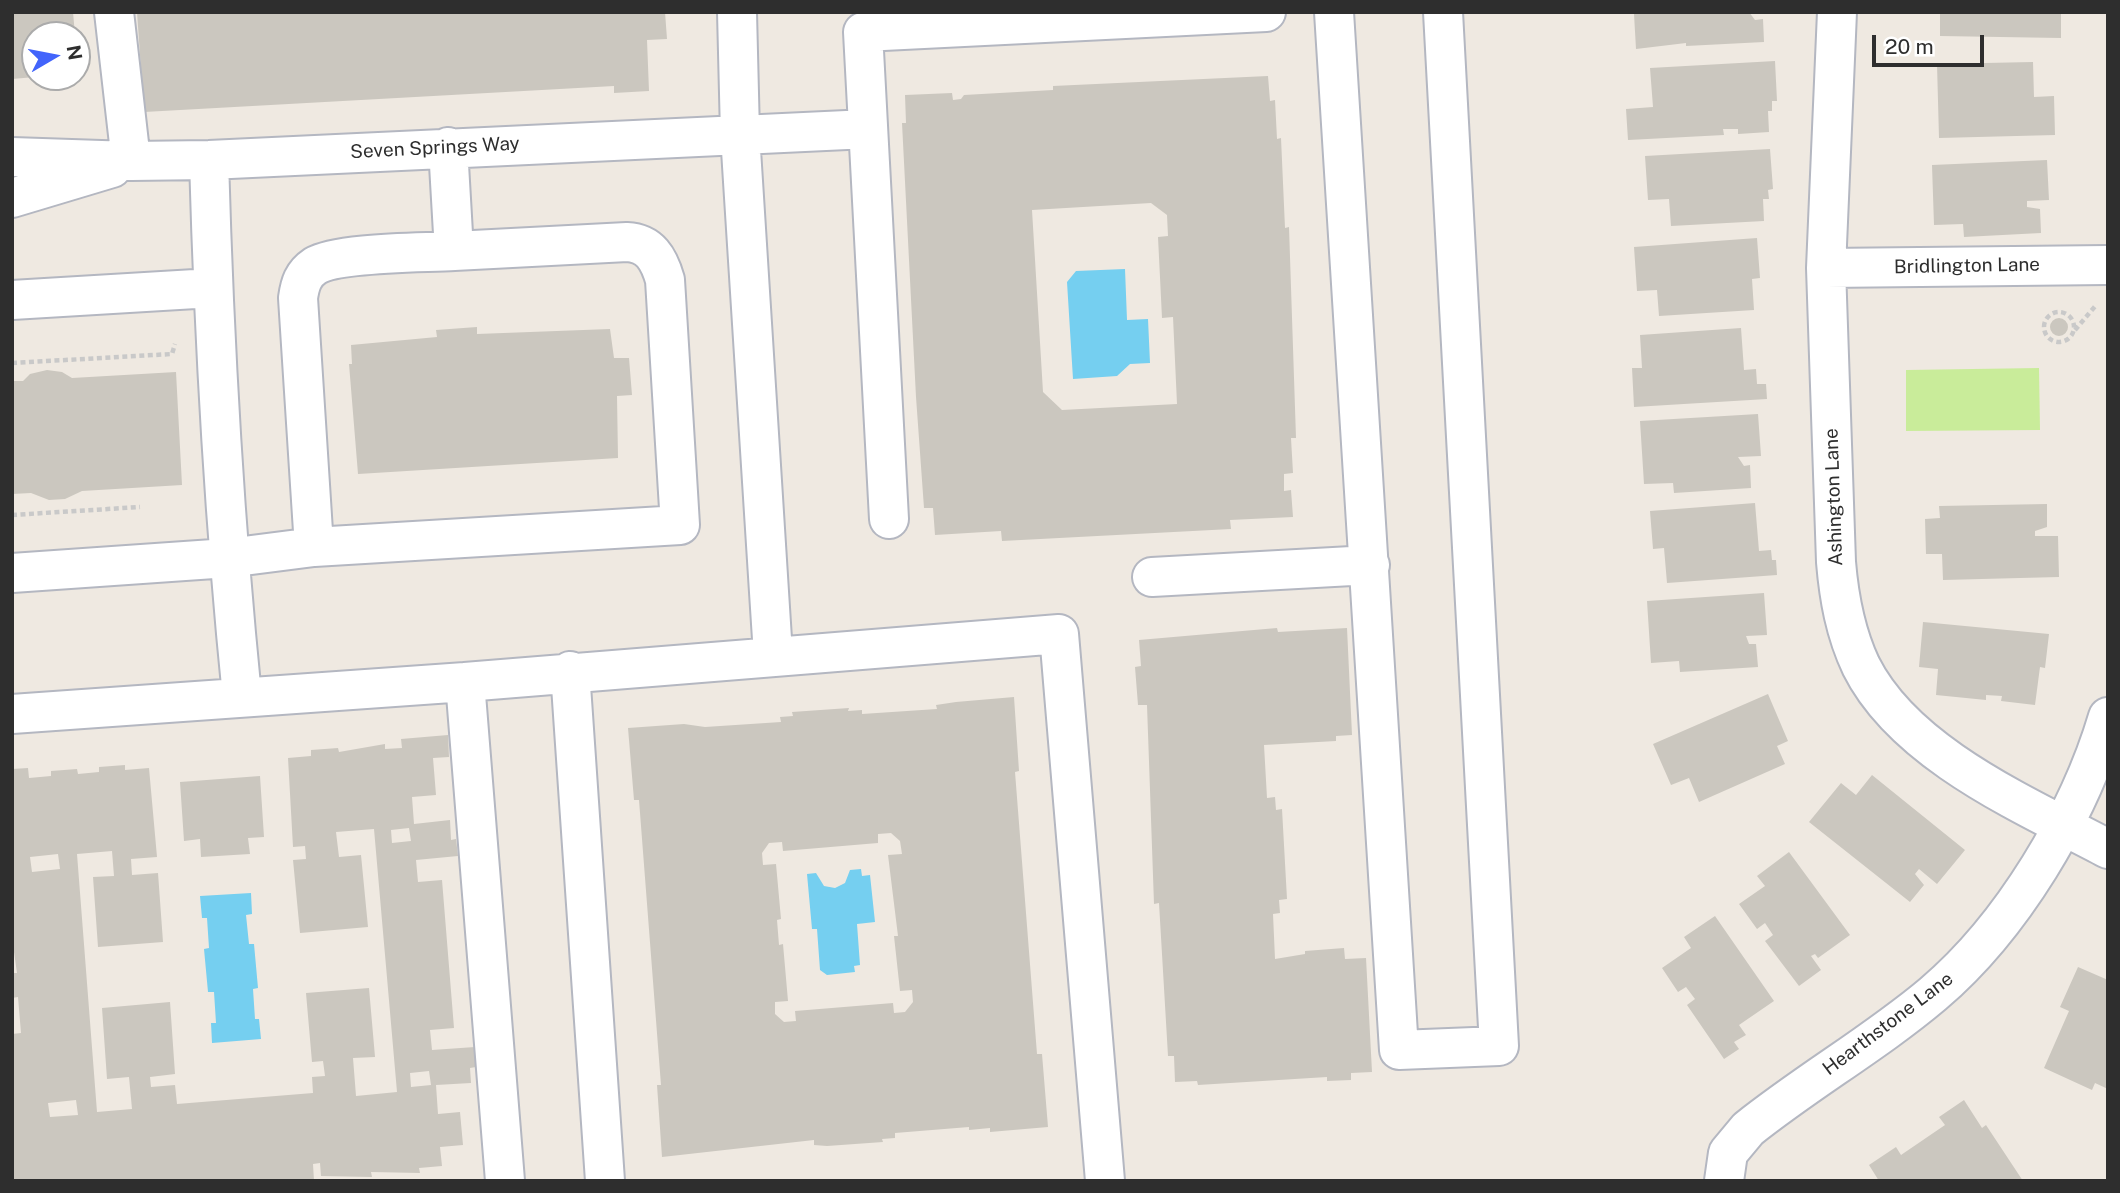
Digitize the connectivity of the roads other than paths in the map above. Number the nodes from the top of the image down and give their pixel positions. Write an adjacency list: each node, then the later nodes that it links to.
1 (114, 12): 12 (street)
2 (737, 12): 8 (street)
3 (1266, 12): 7 (street)
4 (1334, 12): 22 (street)
5 (1443, 12): 22 (street)
6 (1837, 12): 15 (street, Ashington Lane)
7 (868, 129): 8 (street, Seven Springs Way); 19 (street)
8 (740, 134): 9 (street, Seven Springs Way); 25 (street)
9 (447, 147): 11 (street, Seven Springs Way); 14 (street)
10 (12, 157): 12 (street, Seven Springs Way)
11 (209, 160): 12 (street, Seven Springs Way); 17 (street)
12 (131, 162): 13 (street, Seven Springs Way)
13 (12, 198)
14 (454, 251): 20 (street); 20 (street)
15 (1826, 268): 16 (street, Bridlington Lane); 31 (street, Ashington Lane)
16 (2105, 282)
17 (204, 288): 18 (street); 21 (street)
18 (12, 300)
19 (889, 519)
20 (314, 547): 21 (street)
21 (228, 558): 23 (street); 28 (street)
22 (1370, 565): 24 (street)
23 (12, 573)
24 (1152, 577)
25 (774, 654): 26 (street); 36 (street)
26 (570, 671): 27 (street); 35 (street)
27 (465, 682): 28 (street); 34 (street)
28 (242, 696): 29 (street)
29 (12, 714)
30 (2108, 717): 31 (street, Hearthstone Lane)
31 (2062, 825): 32 (street, Ashington Lane); 33 (street, Hearthstone Lane)
32 (2108, 849)
33 (1724, 1172)
34 (505, 1181)
35 (605, 1181)
36 (1105, 1181)

